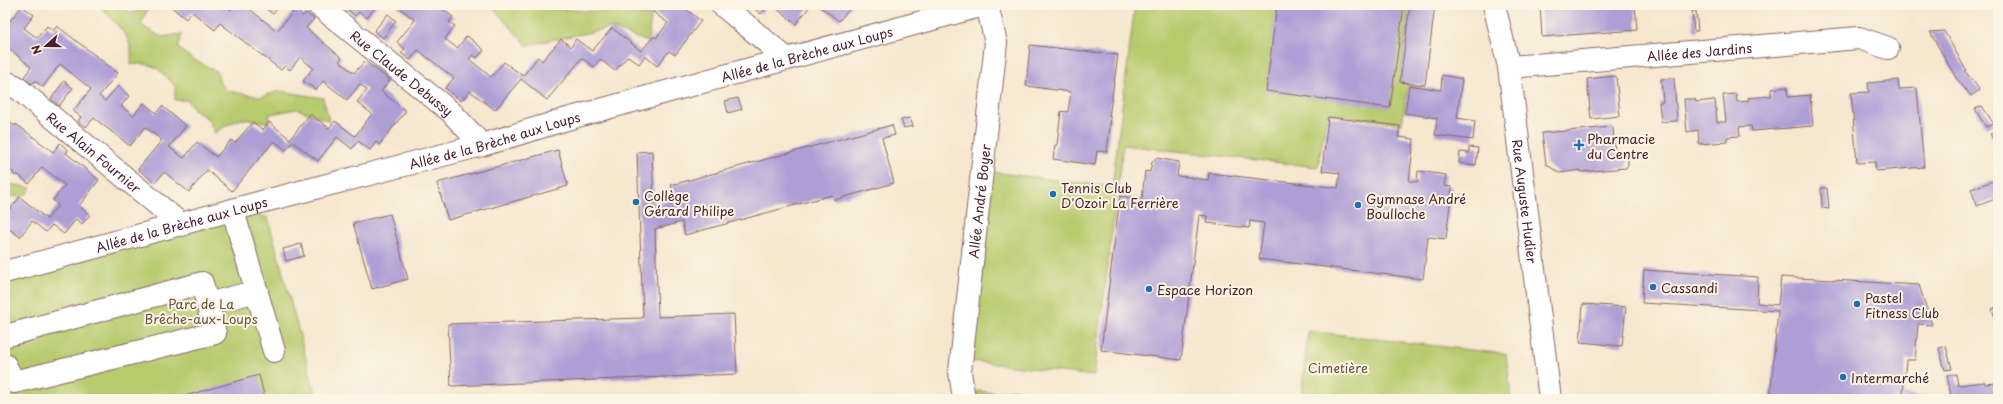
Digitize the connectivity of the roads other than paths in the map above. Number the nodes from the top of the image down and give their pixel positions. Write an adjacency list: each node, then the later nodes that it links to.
1 (318, 5): 10 (street, Rue Claude Debussy)
2 (722, 5): 7 (street)
3 (984, 5): 7 (street, Allée de la Brèche aux Loups)
4 (987, 5): 19 (street, Allée André Boyer)
5 (1494, 5): 8 (street, Rue Auguste Hudier)
6 (1888, 48): 8 (street, Allée des Jardins)
7 (787, 59): 10 (street, Allée de la Brèche aux Loups)
8 (1509, 67): 20 (street, Rue Auguste Hudier)
9 (5, 82): 12 (street, Rue Alain Fournier)
10 (482, 145): 11 (street, Allée de la Brèche aux Loups)
11 (233, 211): 12 (street, Allée de la Brèche aux Loups); 14 (street)
12 (182, 225): 13 (street, Allée de la Brèche aux Loups)
13 (5, 272)
14 (257, 292): 15 (street); 17 (street)
15 (208, 304): 16 (street); 18 (street)
16 (5, 336)
17 (274, 351)
18 (5, 365)
19 (964, 399)
20 (1550, 399)

